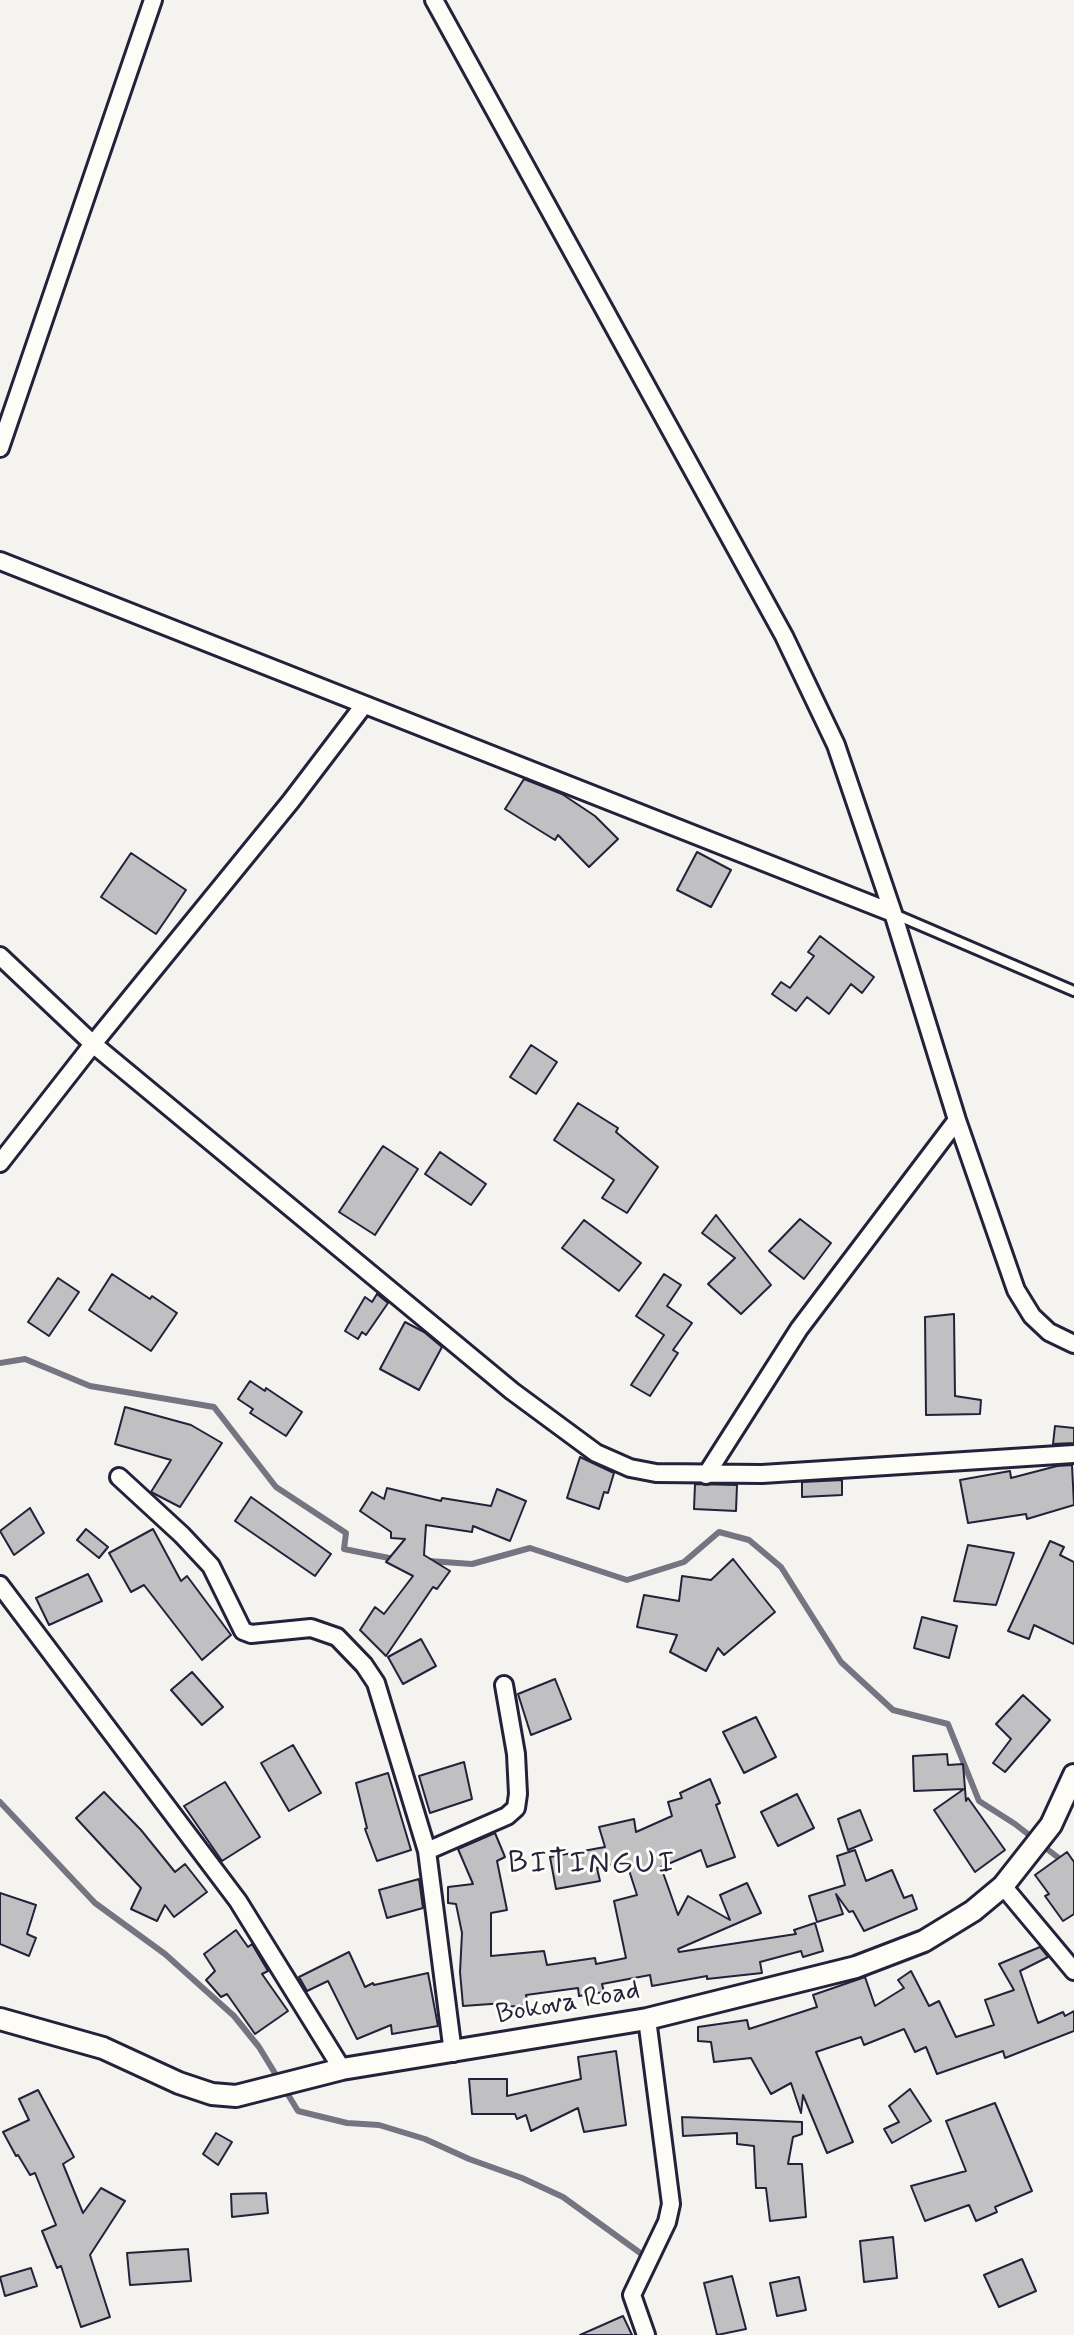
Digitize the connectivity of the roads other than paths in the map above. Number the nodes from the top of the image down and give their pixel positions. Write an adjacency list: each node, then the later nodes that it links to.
1 (153, 0): 3 (street)
2 (434, 0): 6 (street)
3 (0, 448)
4 (0, 561): 5 (street)
5 (364, 705): 6 (street); 9 (street)
6 (893, 913): 8 (lane); 10 (street)
7 (0, 956): 9 (street)
8 (1074, 991)
9 (93, 1044): 11 (street); 14 (street)
10 (957, 1120): 12 (street); 14 (street)
11 (0, 1163)
12 (1074, 1344)
13 (1074, 1454): 14 (street)
14 (706, 1475)
15 (119, 1477): 19 (street)
16 (0, 1585): 25 (street)
17 (504, 1685): 19 (street)
18 (1074, 1775): 20 (street, Bokova Road)
19 (427, 1851): 24 (street)
20 (1003, 1886): 21 (street); 23 (street, Bokova Road)
21 (1074, 1971)
22 (0, 2019): 25 (street, Bokova Road)
23 (647, 2019): 24 (street, Bokova Road); 26 (street)
24 (453, 2053): 25 (street, Bokova Road)
25 (342, 2069)
26 (646, 2335)

